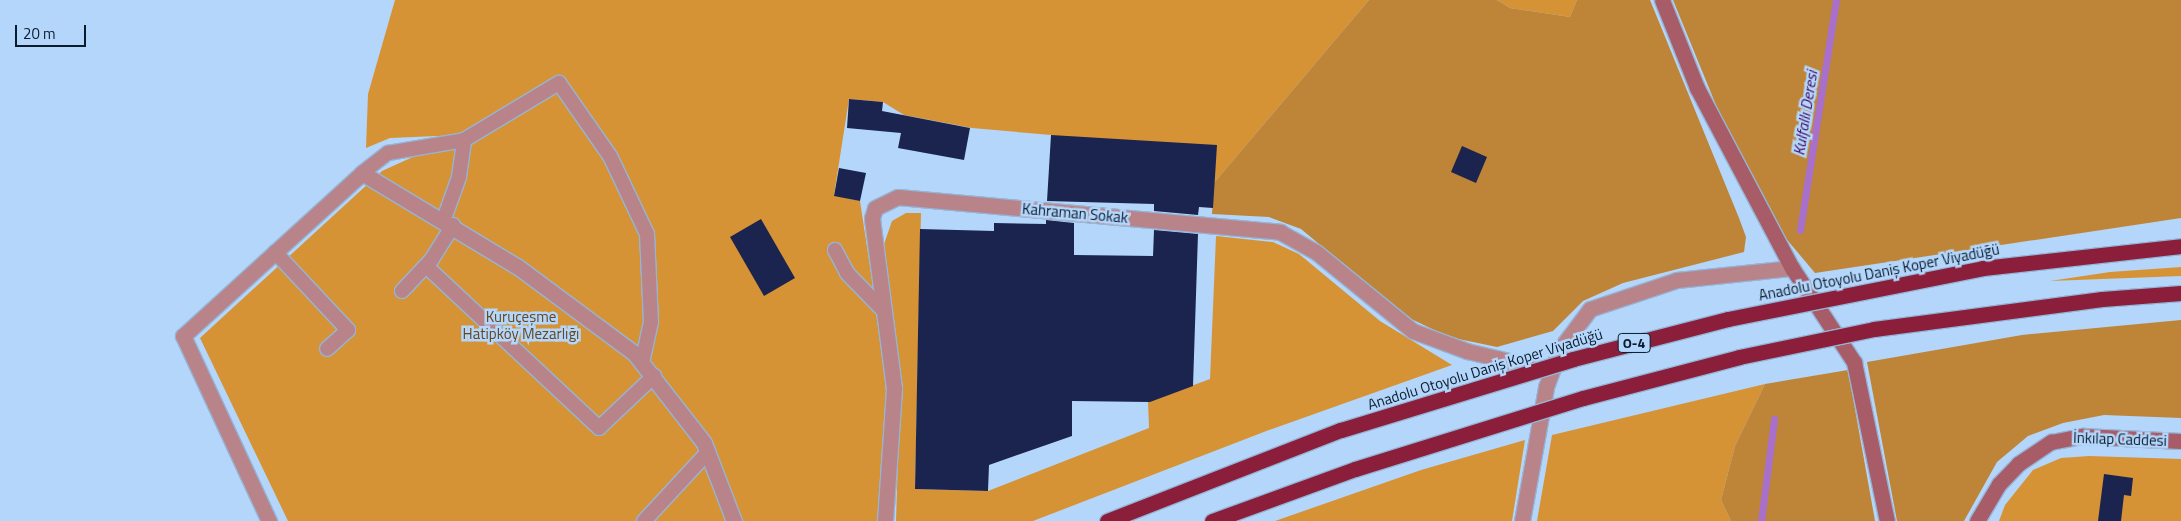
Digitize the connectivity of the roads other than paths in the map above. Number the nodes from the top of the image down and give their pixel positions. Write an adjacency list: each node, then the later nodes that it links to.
1 (1662, 0): 9 (street)
2 (464, 140): 3 (lane); 4 (lane); 14 (lane)
3 (362, 173): 4 (street); 7 (street)
4 (449, 222): 8 (lane); 14 (street)
5 (2181, 246): 23 (highway, Anadolu Otoyolu Daniş Koper Viyadüğü / O-4, bridge)
6 (835, 250): 12 (lane)
7 (276, 252): 13 (lane); 19 (street)
8 (426, 266): 10 (lane); 16 (lane)
9 (1792, 268): 15 (street); 26 (street)
10 (402, 291)
11 (2181, 294): 24 (highway, bridge)
12 (884, 310): 15 (street, Kahraman Sokak); 22 (street, Kahraman Sokak)
13 (327, 349)
14 (642, 363): 16 (street)
15 (1552, 371): 25 (street)
16 (654, 376): 18 (street)
17 (2181, 441): 27 (street, İnkılap Caddesi)
18 (708, 452): 20 (lane); 21 (street)
19 (269, 521)
20 (644, 521)
21 (734, 521)
22 (885, 521)
23 (1107, 521)
24 (1212, 521)
25 (1522, 521)
26 (1887, 521)
27 (1977, 521)

